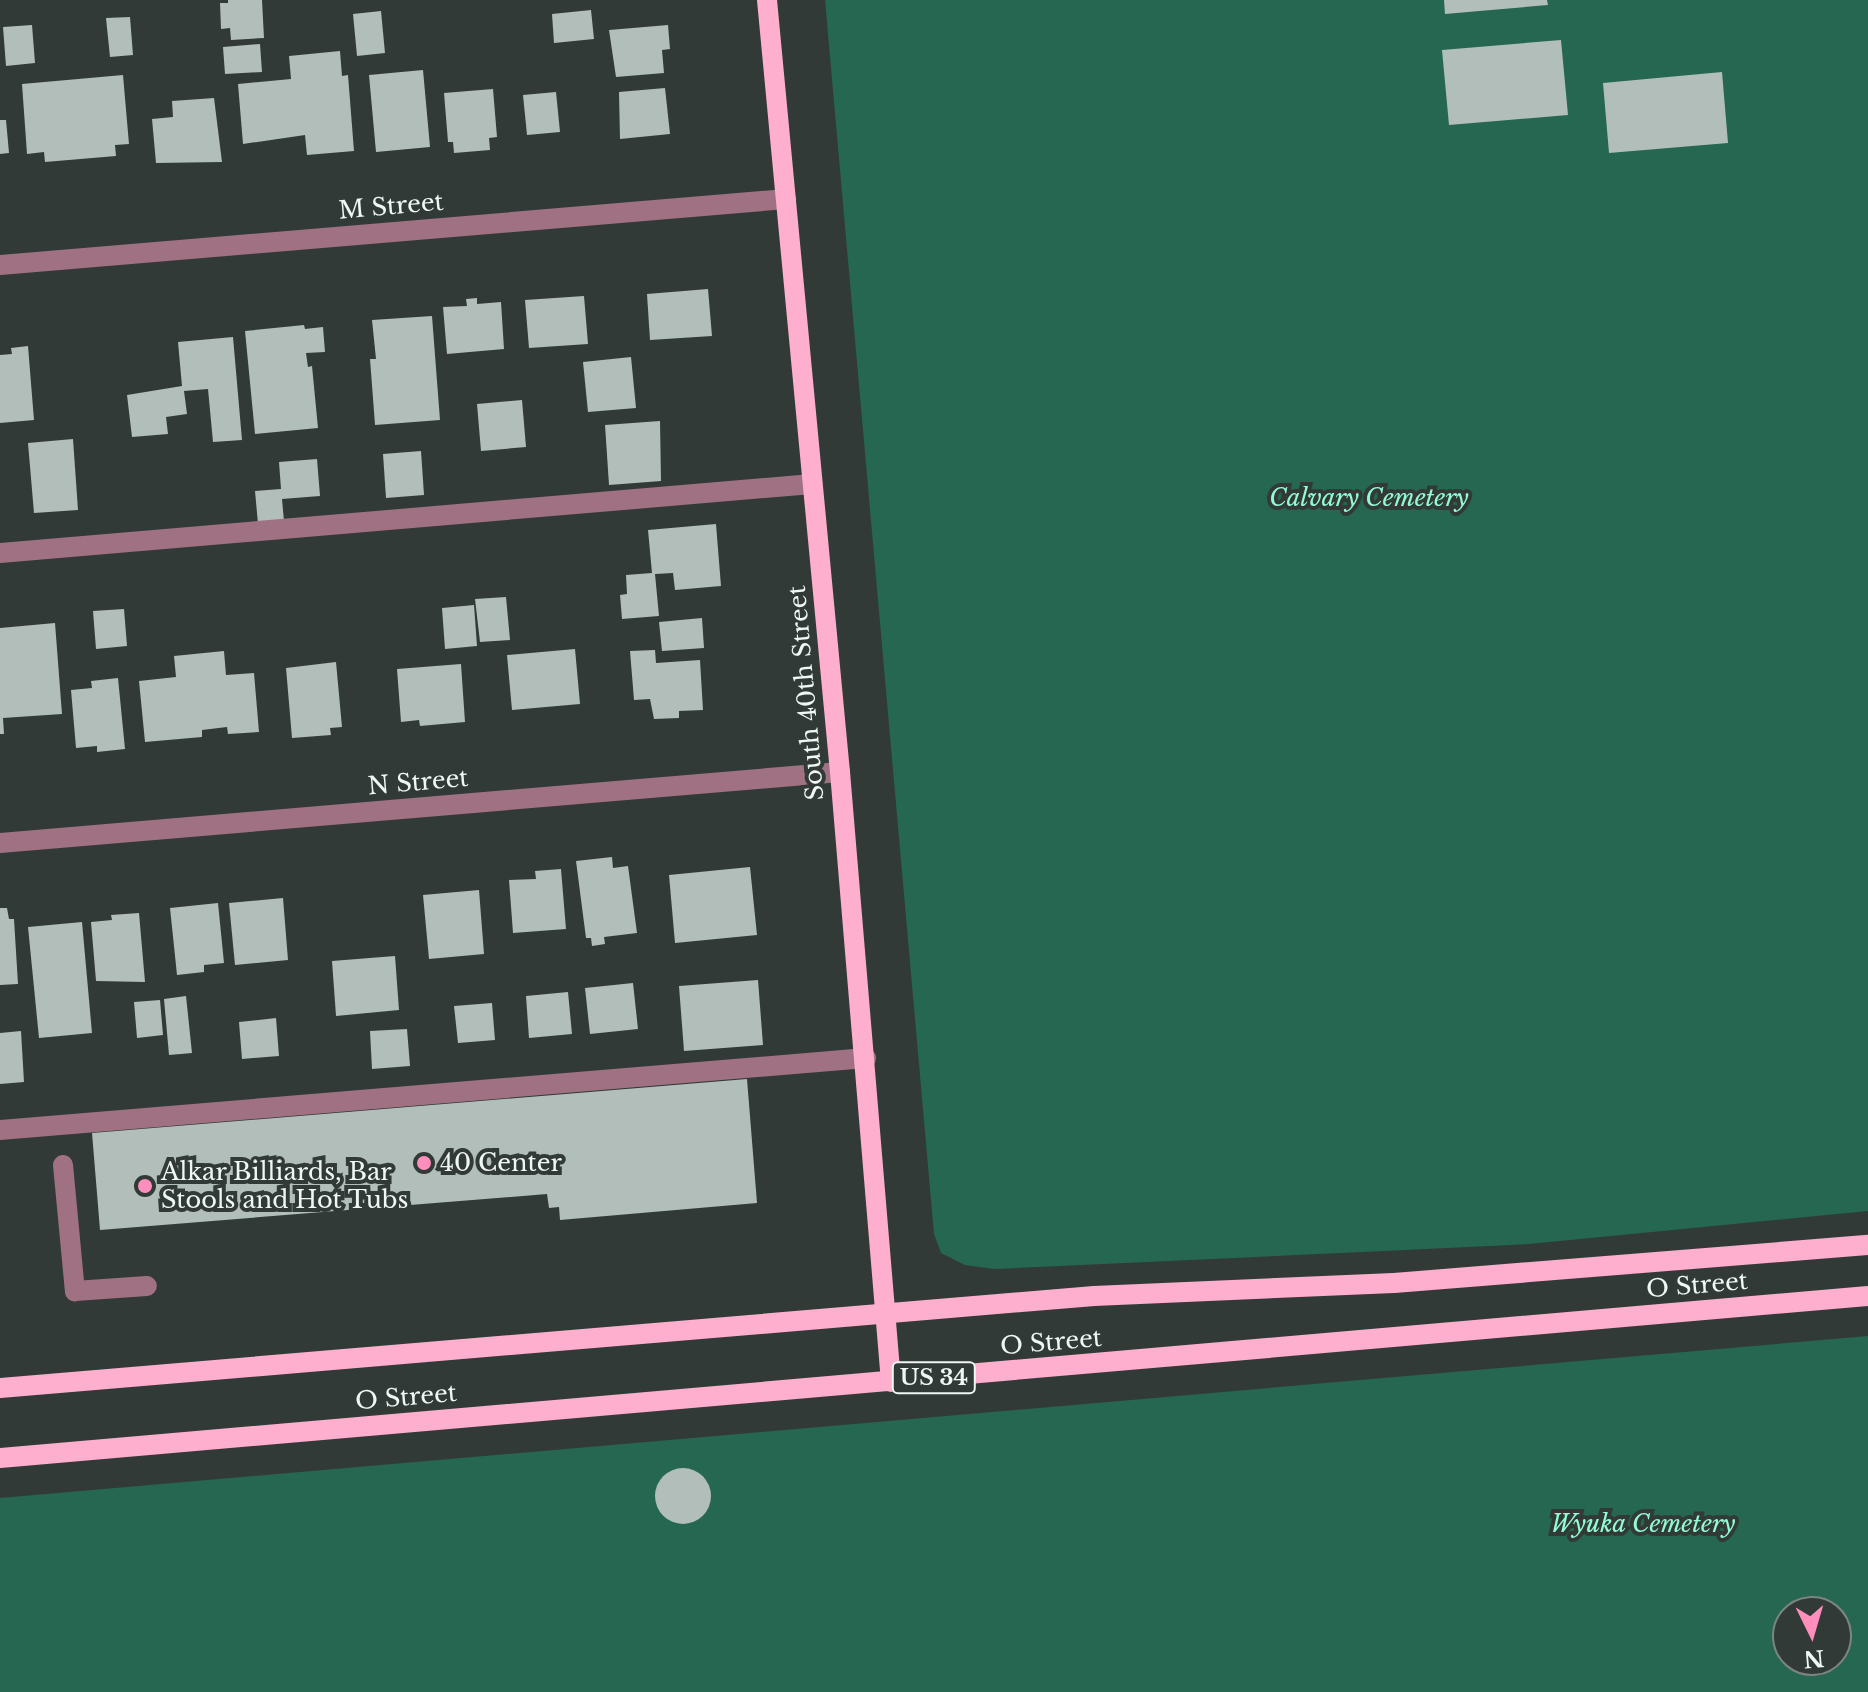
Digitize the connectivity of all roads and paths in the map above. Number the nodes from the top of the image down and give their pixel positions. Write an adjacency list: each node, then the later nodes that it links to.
1 (767, 0): 2 (main road, South 40th Street)
2 (786, 199): 3 (street, M Street); 4 (main road, South 40th Street)
3 (0, 265)
4 (812, 484): 5 (street); 6 (main road, South 40th Street)
5 (0, 553)
6 (840, 772): 7 (street, N Street); 8 (main road, South 40th Street)
7 (0, 843)
8 (866, 1058): 9 (street); 14 (main road, South 40th Street)
9 (0, 1130)
10 (63, 1165): 12 (street)
11 (1868, 1245): 14 (main road, O Street)
12 (147, 1286)
13 (1868, 1296): 15 (main road, O Street / US 34)
14 (885, 1313): 15 (main road, South 40th Street); 16 (main road, O Street)
15 (891, 1382): 17 (main road, O Street / US 34)
16 (0, 1388)
17 (0, 1458)

